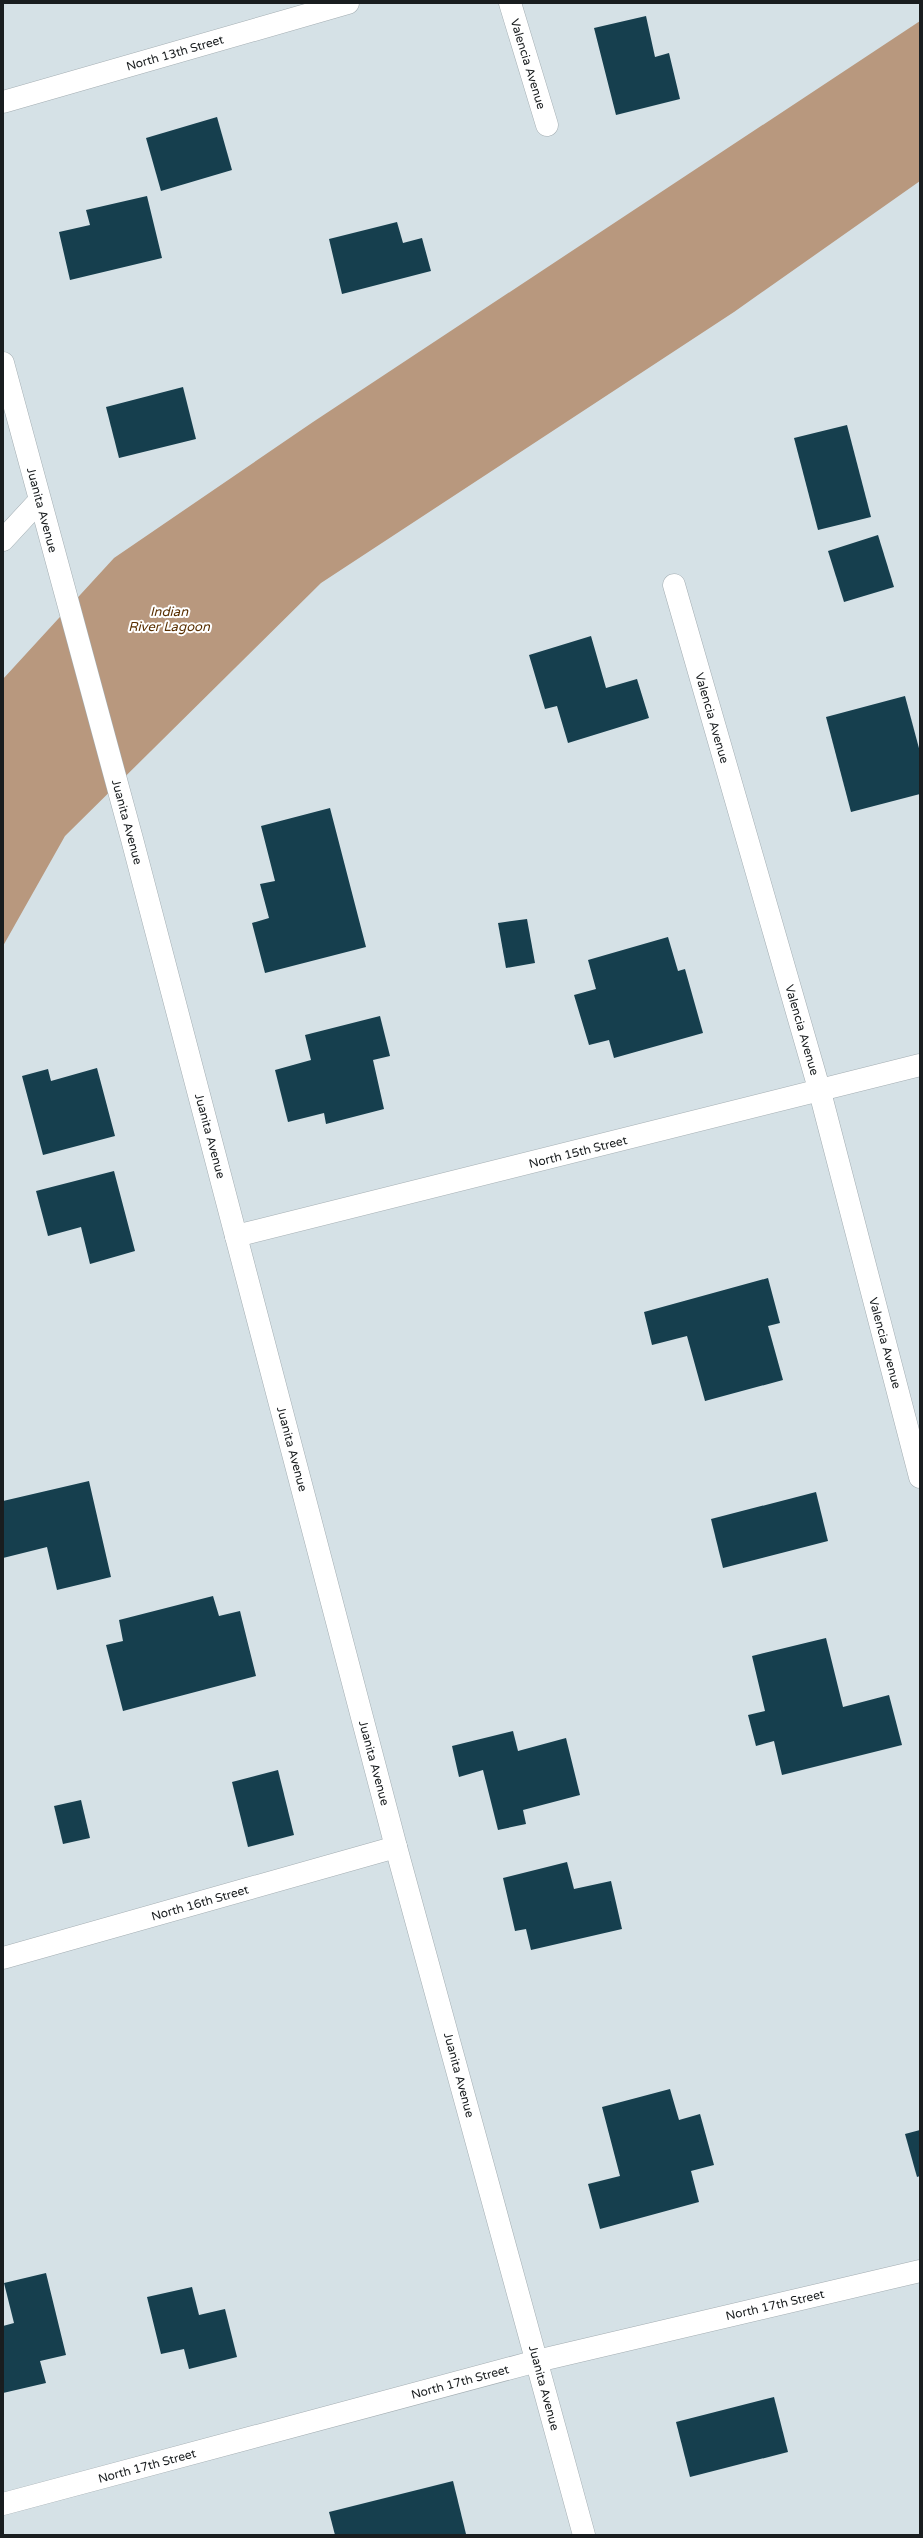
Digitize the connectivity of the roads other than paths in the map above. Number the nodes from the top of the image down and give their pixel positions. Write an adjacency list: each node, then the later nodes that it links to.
1 (348, 3): 3 (street, North 13th Street)
2 (510, 3): 4 (street, Valencia Avenue)
3 (3, 102)
4 (547, 125)
5 (3, 363): 6 (street, Juanita Avenue)
6 (39, 501): 7 (street); 11 (street, Juanita Avenue)
7 (3, 540)
8 (674, 585): 10 (street, Valencia Avenue)
9 (920, 1065): 10 (street, North 15th Street)
10 (820, 1092): 11 (street, North 15th Street); 12 (street, Valencia Avenue)
11 (236, 1236): 13 (street, Juanita Avenue)
12 (920, 1477)
13 (396, 1847): 14 (street, North 16th Street); 16 (street, Juanita Avenue)
14 (3, 1958)
15 (920, 2271): 16 (street, North 17th Street)
16 (537, 2361): 17 (street, North 17th Street); 18 (street, Juanita Avenue)
17 (3, 2504)
18 (584, 2535)

